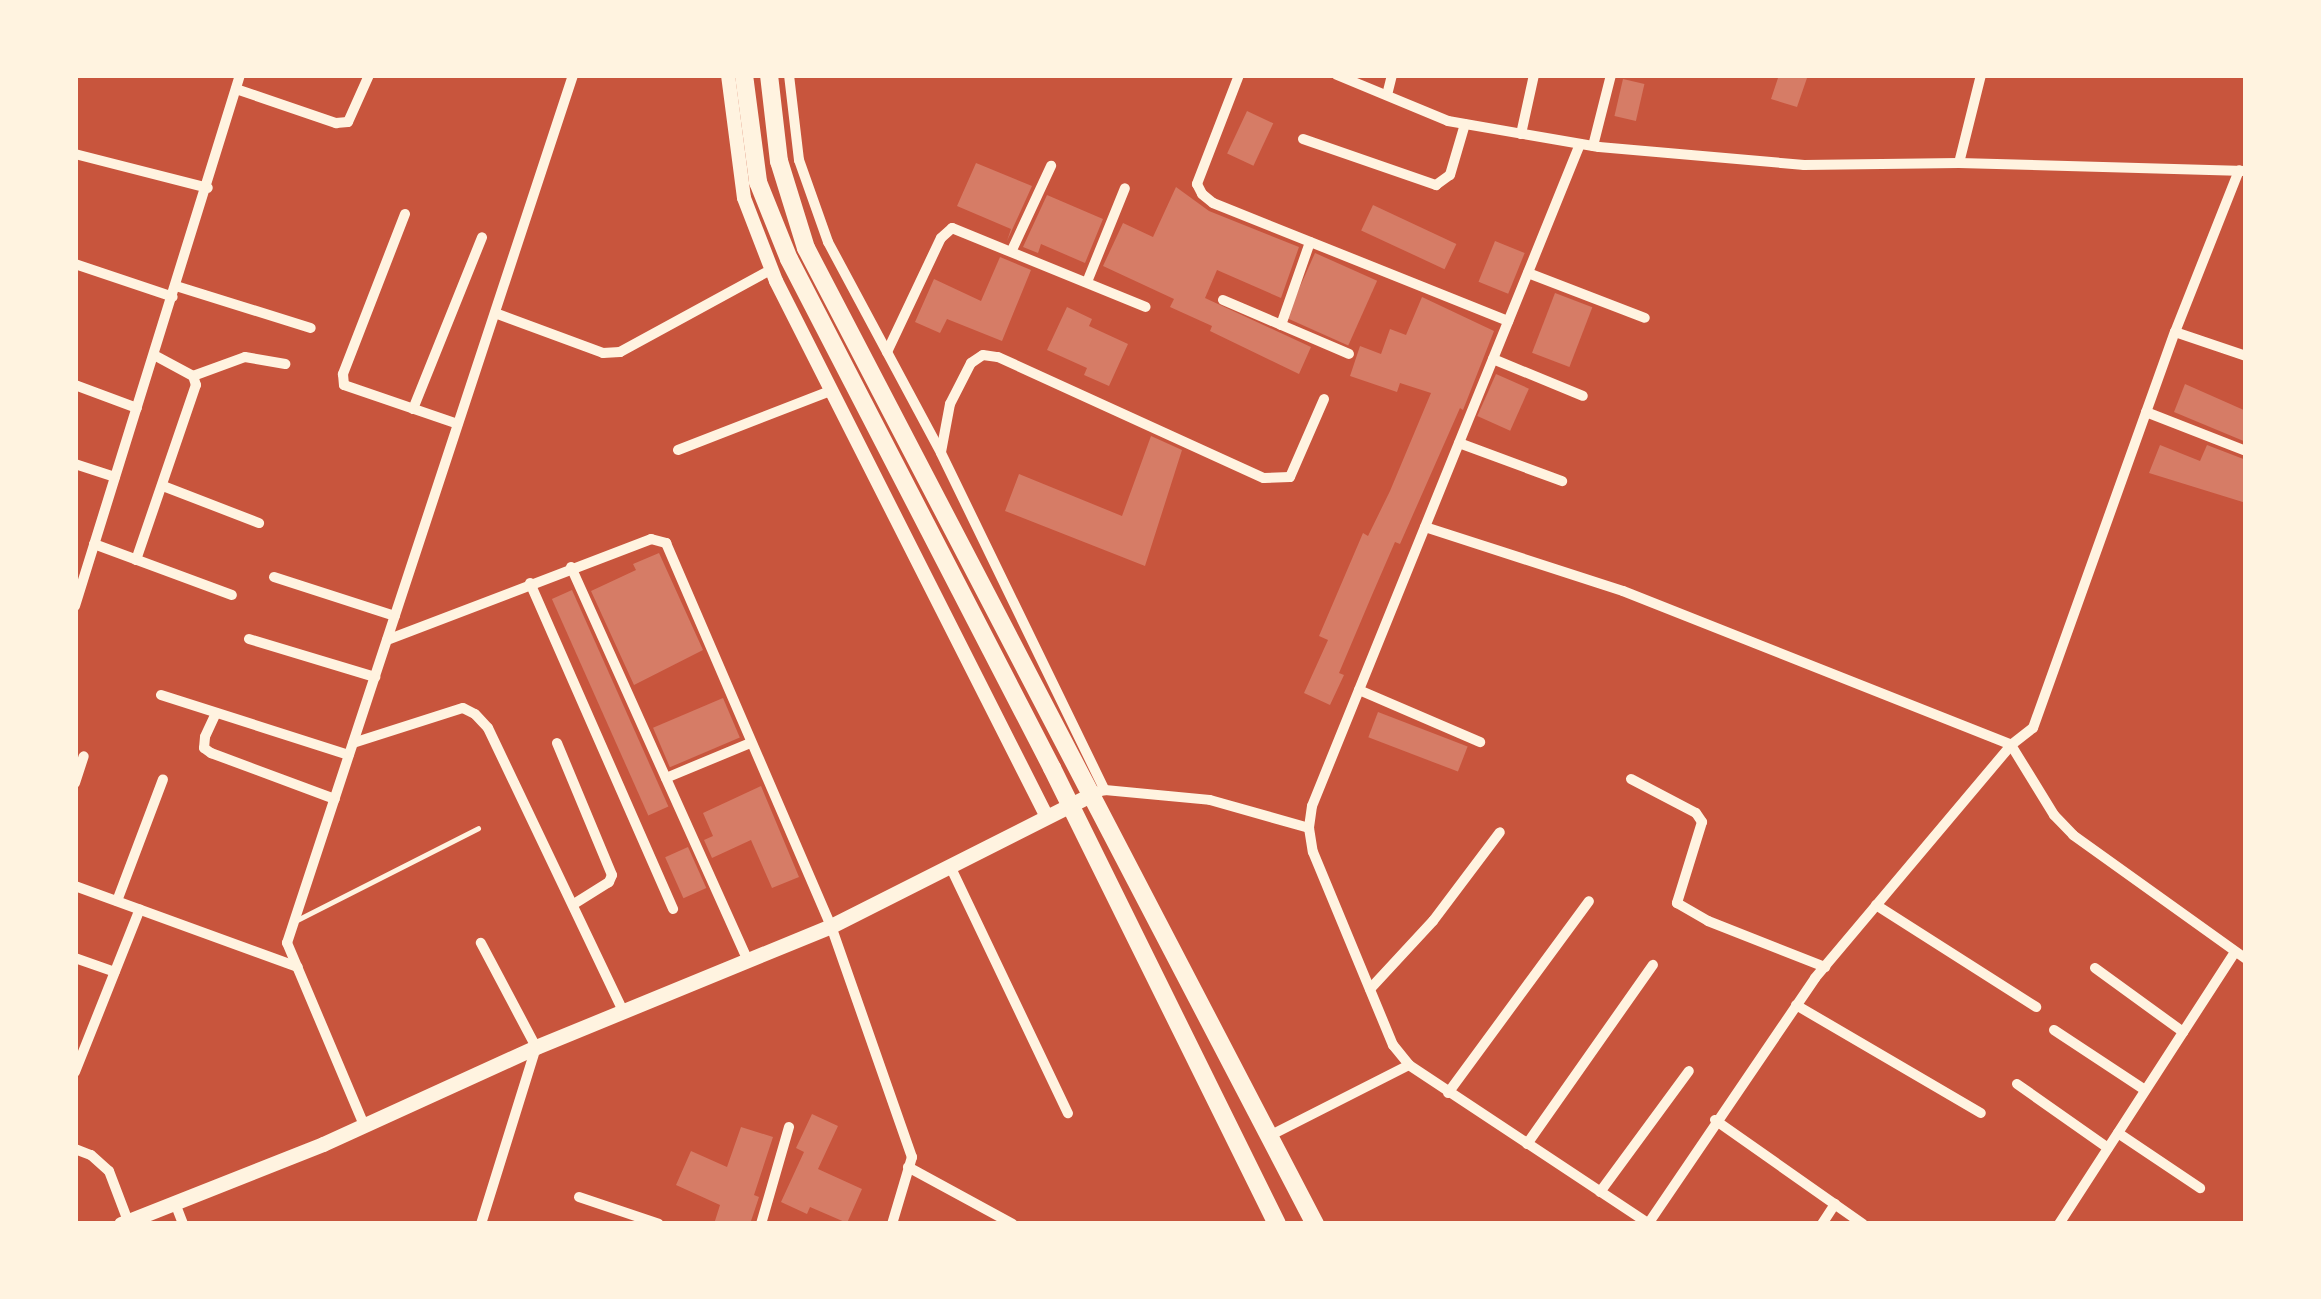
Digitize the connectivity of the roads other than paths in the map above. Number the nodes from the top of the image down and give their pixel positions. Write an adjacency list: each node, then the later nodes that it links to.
1 (240, 75): 14 (street)
2 (368, 75): 14 (street)
3 (573, 75): 38 (street)
4 (728, 75): 32 (street)
5 (744, 75): 95 (main road)
6 (769, 75): 93 (main road)
7 (790, 75): 44 (street)
8 (1239, 75): 29 (street)
9 (1337, 75): 15 (street)
10 (1392, 75): 15 (street)
11 (1534, 75): 17 (street)
12 (1611, 75): 20 (street)
13 (1981, 75): 22 (street)
14 (236, 89): 25 (street)
15 (1386, 96): 16 (street)
16 (1465, 124): 17 (street); 18 (street)
17 (1521, 134): 19 (street)
18 (1303, 139)
19 (1580, 144): 20 (street); 33 (street)
20 (1593, 146): 22 (street)
21 (75, 154): 25 (street)
22 (1958, 163): 24 (street)
23 (1052, 166): 30 (street)
24 (2243, 170): 43 (street)
25 (208, 188): 35 (street)
26 (1125, 188): 34 (street)
27 (405, 214): 56 (street)
28 (482, 237): 56 (street)
29 (1310, 242): 40 (street); 41 (street)
30 (1012, 250): 34 (street); 44 (street)
31 (75, 264): 35 (street)
32 (772, 269): 38 (street); 52 (street)
33 (1528, 273): 39 (street); 40 (street)
34 (1088, 282): 37 (street)
35 (174, 292): 42 (street); 46 (street)
36 (1223, 300): 41 (street)
37 (1146, 308)
38 (495, 313): 58 (street)
39 (1645, 318)
40 (1508, 321): 48 (street)
41 (1281, 325): 45 (street)
42 (312, 328)
43 (2175, 332): 47 (street); 57 (street)
44 (887, 352): 62 (street)
45 (1349, 354)
46 (154, 355): 50 (street); 55 (street)
47 (2246, 356)
48 (1493, 359): 53 (street); 59 (street)
49 (285, 364): 50 (street)
50 (192, 376): 66 (street)
51 (75, 385): 55 (street)
52 (833, 390): 60 (street); 96 (street)
53 (1583, 396)
54 (1324, 399): 62 (street)
55 (137, 408): 64 (street)
56 (413, 409): 58 (street)
57 (2146, 412): 61 (street); 86 (street)
58 (458, 424): 76 (street)
59 (1459, 443): 65 (street); 68 (street)
60 (678, 450)
61 (2246, 451)
62 (941, 454): 93 (street)
63 (75, 464): 64 (street)
64 (115, 477): 69 (street)
65 (1562, 481)
66 (163, 486): 67 (street); 70 (street)
67 (259, 522)
68 (1425, 527): 80 (street); 86 (street)
69 (94, 544): 70 (street); 75 (street)
70 (136, 560): 74 (street)
71 (571, 567): 73 (street); 84 (street); 89 (street)
72 (274, 577): 76 (street)
73 (530, 583): 78 (street); 107 (street)
74 (232, 595)
75 (75, 606)
76 (395, 616): 78 (street)
77 (248, 638): 79 (street)
78 (387, 640): 79 (street)
79 (375, 677): 87 (street)
80 (1359, 690): 83 (street); 98 (street)
81 (161, 696): 82 (street)
82 (216, 713): 87 (street); 94 (street)
83 (1480, 742)
84 (750, 743): 89 (street); 109 (street)
85 (556, 744): 104 (street)
86 (2012, 745): 105 (street); 111 (street)
87 (351, 749): 94 (street); 104 (street)
88 (84, 756): 92 (street)
89 (666, 778): 113 (street)
90 (1630, 778): 116 (street)
91 (163, 779): 102 (street)
92 (75, 783)
93 (1099, 792): 95 (main road); 98 (street); 139 (main road)
94 (335, 799): 108 (street)
95 (1070, 804): 96 (main road); 156 (main road)
96 (1047, 817): 100 (main road)
97 (478, 828): 108 (lane)
98 (1309, 828): 120 (street)
99 (1500, 832): 120 (street)
100 (950, 866): 109 (main road); 133 (street)
101 (75, 886): 102 (street)
102 (117, 901): 106 (street)
103 (1589, 901): 132 (street)
104 (575, 903): 123 (street)
105 (1876, 906): 116 (street); 122 (street)
106 (140, 909): 117 (street); 119 (street)
107 (673, 909)
108 (295, 922): 117 (street)
109 (831, 926): 113 (main road); 143 (street)
110 (481, 943): 126 (street)
111 (2235, 952): 114 (street); 125 (street)
112 (75, 958): 119 (street)
113 (748, 960): 123 (main road)
114 (2246, 960)
115 (1654, 965): 140 (street)
116 (1825, 966): 121 (street)
117 (298, 967): 136 (street)
118 (2094, 968): 125 (street)
119 (115, 972): 129 (street)
120 (1370, 989): 127 (street)
121 (1796, 1005): 134 (street); 135 (street)
122 (2036, 1007)
123 (623, 1012): 126 (main road)
124 (2054, 1030): 131 (street)
125 (2183, 1032): 131 (street)
126 (536, 1048): 136 (main road); 151 (street)
127 (1409, 1064): 132 (street); 139 (street)
128 (1688, 1070): 145 (street)
129 (75, 1072)
130 (2017, 1084): 141 (street)
131 (2146, 1090): 138 (street)
132 (1448, 1093): 140 (street)
133 (1068, 1113)
134 (1981, 1113)
135 (1715, 1120): 148 (street); 158 (street)
136 (364, 1125): 147 (main road)
137 (789, 1127): 153 (street)
138 (2118, 1133): 141 (street); 144 (street)
139 (1271, 1135): 157 (main road)
140 (1527, 1144): 145 (street)
141 (2108, 1148): 161 (street)
142 (75, 1149): 149 (street)
143 (908, 1167): 154 (street); 155 (street)
144 (2200, 1188)
145 (1600, 1192): 158 (street)
146 (580, 1196): 152 (street)
147 (175, 1202): 149 (main road); 150 (street)
148 (1835, 1204): 159 (street); 160 (street)
149 (125, 1222)
150 (184, 1224)
151 (481, 1224)
152 (659, 1224)
153 (761, 1224)
154 (892, 1224)
155 (1013, 1224)
156 (1277, 1224)
157 (1315, 1224)
158 (1648, 1224)
159 (1822, 1224)
160 (1863, 1224)
161 (2059, 1224)

